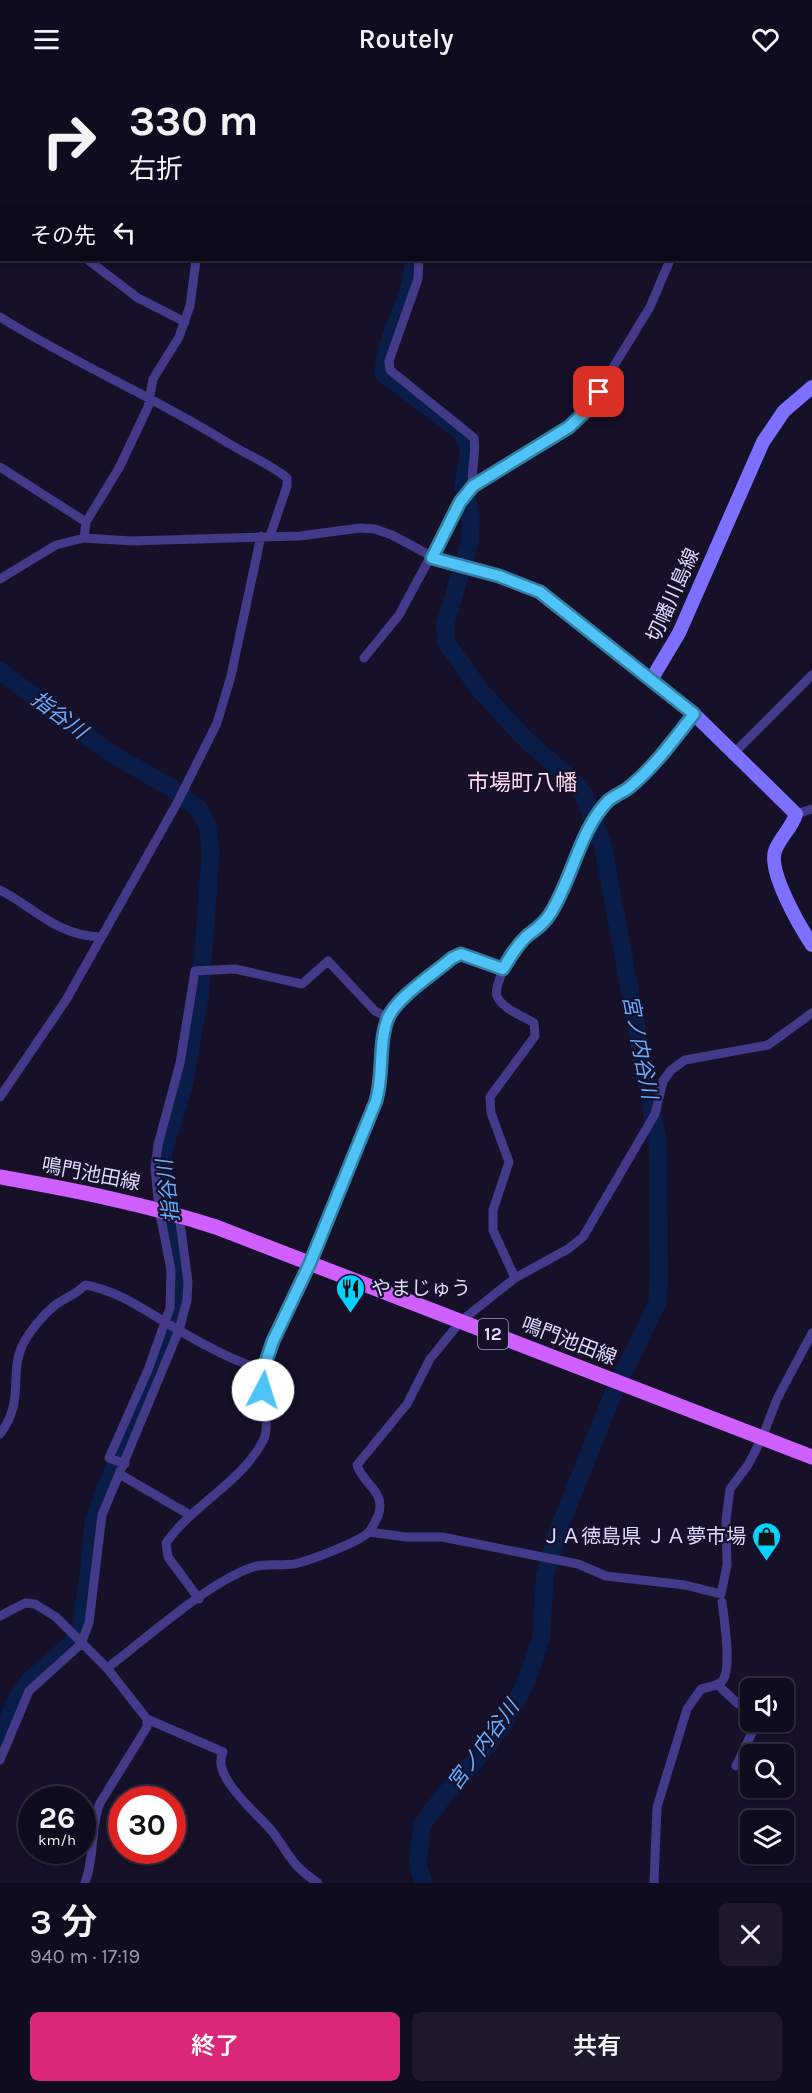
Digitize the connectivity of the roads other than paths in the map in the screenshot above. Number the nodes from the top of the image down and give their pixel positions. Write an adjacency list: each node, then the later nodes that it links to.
1 (89, 261): 6 (street)
2 (196, 261): 6 (street)
3 (419, 261): 11 (street)
4 (670, 261): 11 (street)
5 (3, 319): 7 (street); 9 (street)
6 (185, 322): 9 (street)
7 (0, 331)
8 (812, 387): 19 (main road, 切幡川島線)
9 (148, 396): 12 (street); 13 (street)
10 (0, 467): 12 (street)
11 (471, 488): 15 (street)
12 (86, 522): 14 (street)
13 (265, 536): 14 (street); 15 (street); 25 (street)
14 (84, 538): 16 (street)
15 (432, 558): 17 (street); 19 (street)
16 (0, 579)
17 (364, 658)
18 (812, 675): 21 (street)
19 (651, 680): 20 (main road)
20 (694, 714): 21 (main road); 27 (street)
21 (735, 752): 23 (main road)
22 (812, 809): 23 (street)
23 (796, 814): 26 (main road)
24 (0, 891): 25 (street)
25 (100, 937): 30 (street)
26 (812, 945)
27 (503, 969): 29 (street); 34 (street)
28 (812, 1013): 34 (street)
29 (388, 1018): 32 (street); 33 (street)
30 (0, 1097)
31 (0, 1177): 32 (main road, 鳴門池田線 / 12)
32 (169, 1212): 33 (main road, 鳴門池田線 / 12); 36 (street); 37 (street)
33 (310, 1263): 35 (main road, 鳴門池田線 / 12); 39 (street)
34 (515, 1278): 35 (street)
35 (461, 1321): 43 (main road, 鳴門池田線 / 12); 48 (street)
36 (166, 1322): 37 (street); 41 (street); 45 (street)
37 (178, 1329): 39 (street); 45 (street)
38 (812, 1333): 43 (street)
39 (263, 1370): 47 (street)
40 (0, 1412): 41 (street)
41 (10, 1417): 42 (street)
42 (0, 1434)
43 (762, 1438): 44 (main road, 鳴門池田線 / 12); 48 (street)
44 (812, 1457)
45 (119, 1462): 46 (street)
46 (121, 1475): 47 (street); 52 (street)
47 (190, 1515): 49 (street)
48 (369, 1532): 49 (street)
49 (199, 1599): 53 (street)
50 (722, 1602): 54 (street)
51 (0, 1616): 52 (street)
52 (80, 1643): 53 (street); 58 (street)
53 (107, 1668): 56 (street)
54 (718, 1684): 55 (street); 62 (street)
55 (740, 1704)
56 (147, 1719): 60 (street); 61 (street)
57 (752, 1732): 59 (street)
58 (0, 1760)
59 (736, 1766)
60 (85, 1883)
61 (318, 1883)
62 (654, 1883)

